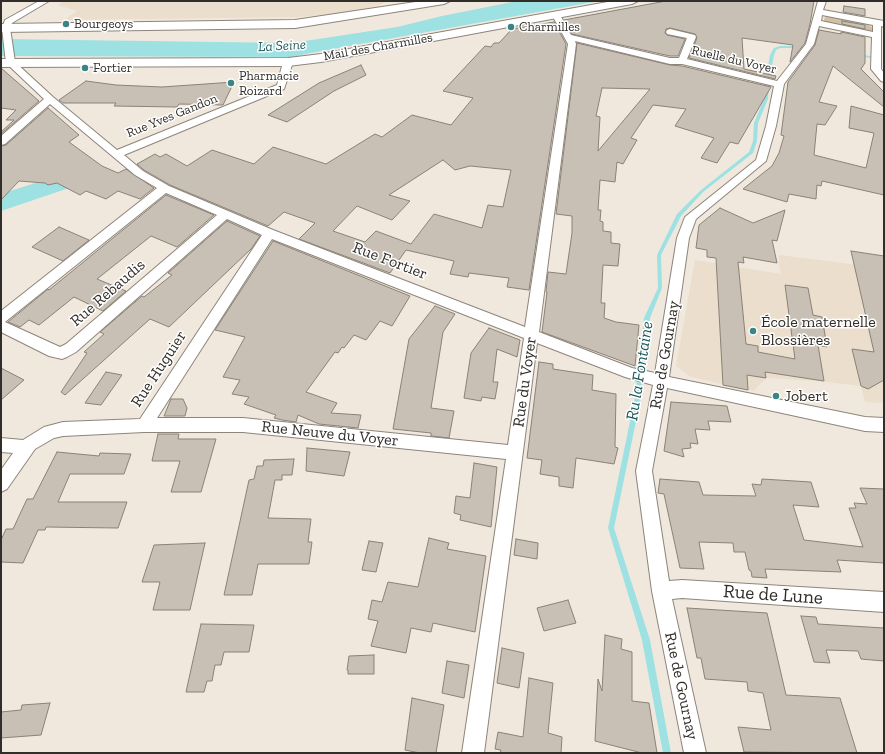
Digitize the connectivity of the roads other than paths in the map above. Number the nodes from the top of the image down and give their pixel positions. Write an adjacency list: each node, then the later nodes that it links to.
1 (46, 1): 8 (street)
2 (444, 1): 8 (main road)
3 (632, 1): 5 (main road, Mail des Charmilles)
4 (820, 6): 6 (street); 7 (street, Rue de Gournay)
5 (556, 15): 11 (street); 14 (main road, Mail des Charmilles)
6 (881, 23): 10 (street)
7 (816, 24): 10 (street); 16 (street, Rue de Gournay)
8 (5, 29): 12 (street)
9 (670, 32): 13 (street, Ruelle du Voyer)
10 (877, 35): 15 (street)
11 (570, 37): 13 (street); 25 (street, Rue du Voyer)
12 (7, 60): 14 (main road, Mail des Charmilles); 17 (street, Rue Fortier)
13 (682, 61): 16 (street, Ruelle du Voyer)
14 (288, 62): 19 (street, Rue Yves Gandon)
15 (882, 75)
16 (777, 83): 26 (street, Rue de Gournay)
17 (50, 99): 18 (street); 19 (street, Rue Fortier)
18 (1, 142)
19 (116, 154): 20 (street, Rue Fortier)
20 (165, 188): 21 (street, Rue Fortier); 23 (street)
21 (226, 214): 22 (street, Rue Fortier); 24 (street, Rue Rebaudis)
22 (269, 233): 25 (street, Rue Fortier); 27 (street, Rue Huguier)
23 (1, 318)
24 (1, 326)
25 (532, 336): 26 (street, Rue Fortier); 31 (street, Rue du Voyer)
26 (654, 379): 28 (street, Rue Fortier); 33 (street, Rue de Gournay)
27 (144, 425): 30 (street, Rue Huguier); 31 (street, Rue Neuve du Voyer)
28 (884, 425)
29 (1, 445): 30 (street)
30 (27, 447): 32 (street, Rue Huguier)
31 (515, 453): 35 (street, Rue du Voyer)
32 (1, 484)
33 (661, 591): 34 (street, Rue de Lune); 36 (street, Rue de Gournay)
34 (884, 602)
35 (472, 753)
36 (695, 753)

